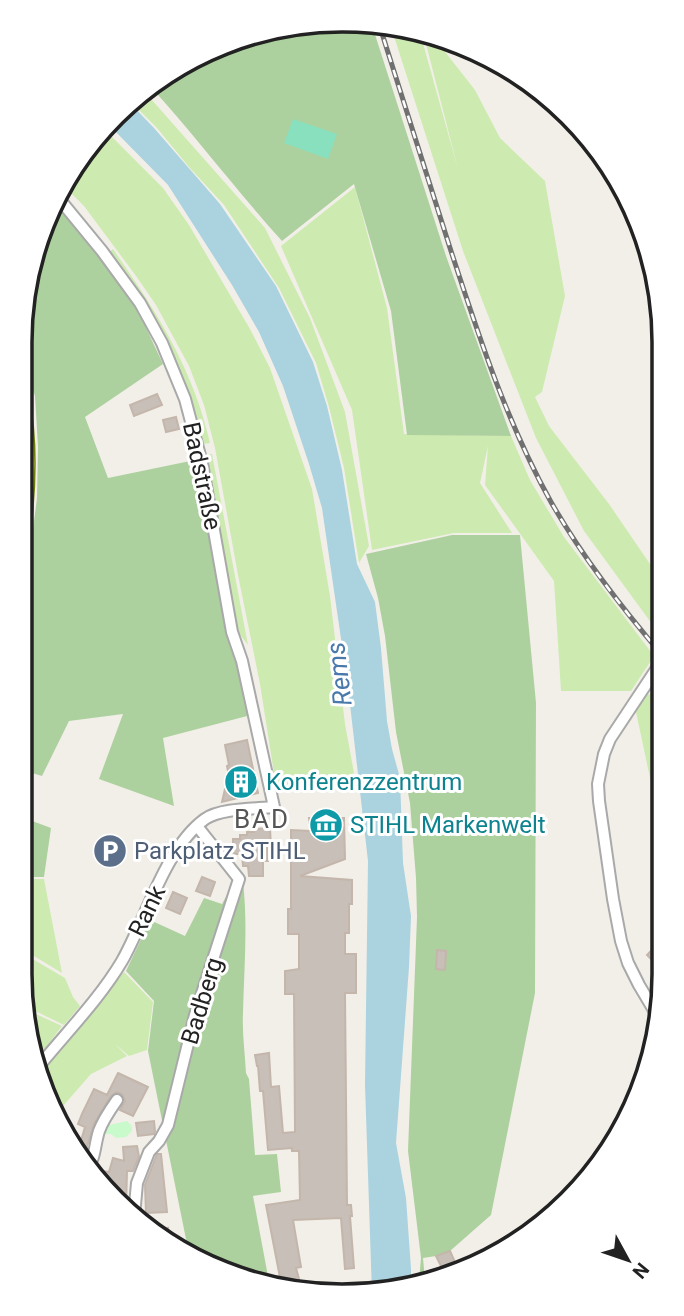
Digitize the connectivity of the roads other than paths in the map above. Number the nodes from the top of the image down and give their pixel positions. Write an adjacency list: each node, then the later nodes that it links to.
1 (64, 205): 3 (street, Badstraße)
2 (652, 676): 5 (street)
3 (271, 791): 4 (street, Rank)
4 (197, 827): 6 (street, Rank); 9 (street, Badberg)
5 (651, 1005)
6 (44, 1060)
7 (117, 1100): 8 (street)
8 (93, 1159)
9 (135, 1205)

